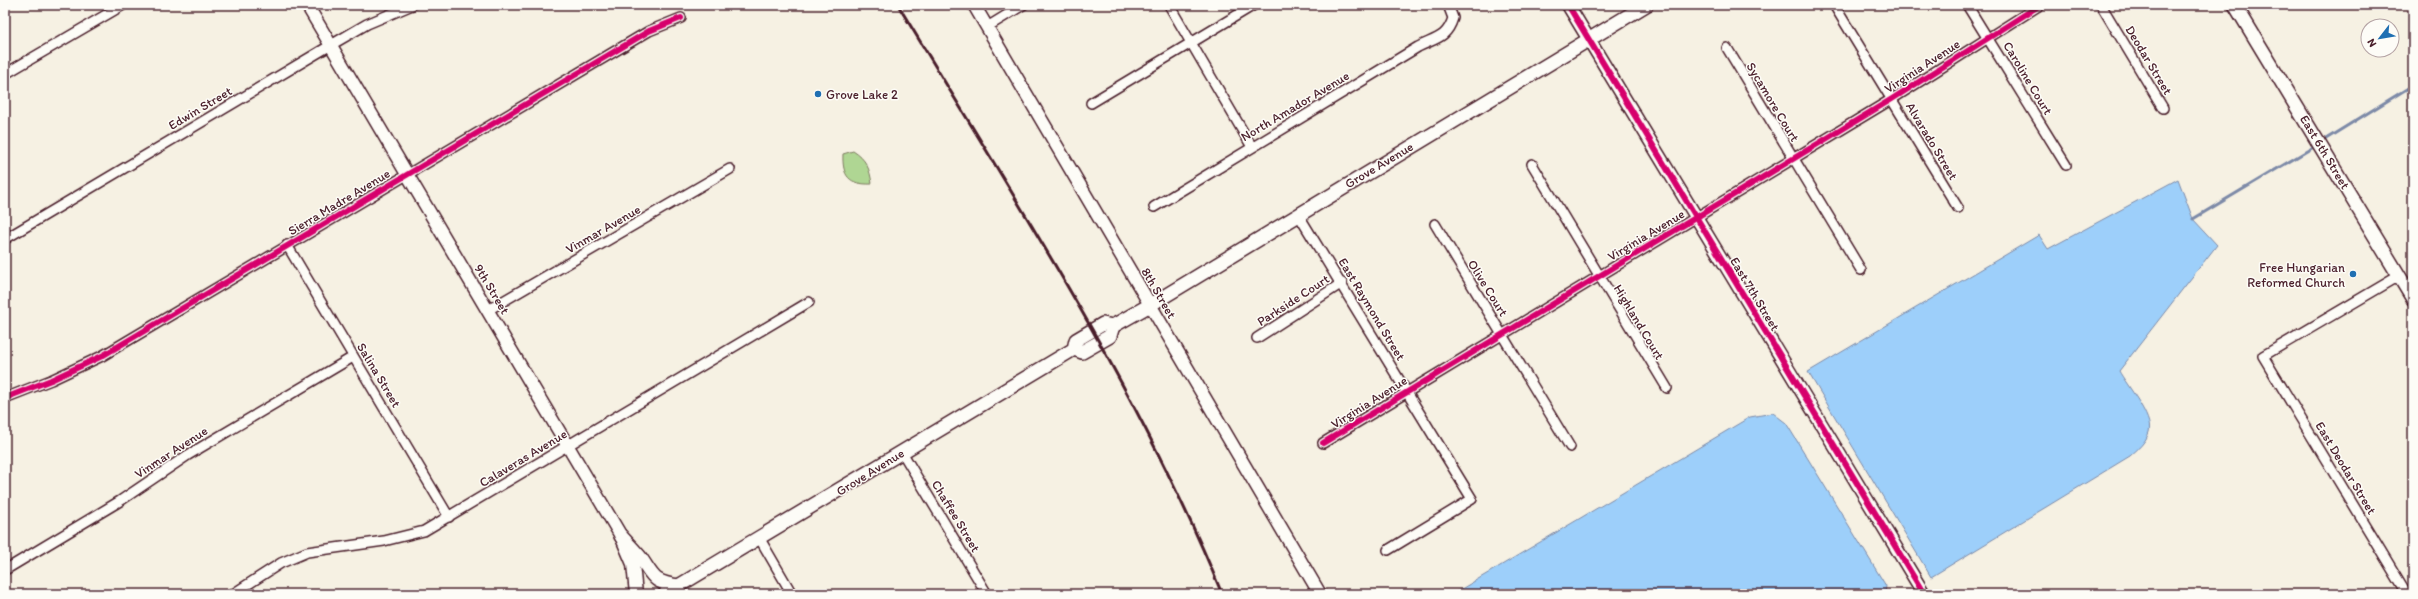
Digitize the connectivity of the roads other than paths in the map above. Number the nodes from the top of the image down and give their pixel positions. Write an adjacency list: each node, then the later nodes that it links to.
1 (122, 5): 23 (street)
2 (307, 5): 21 (street, 9th Street)
3 (412, 5): 21 (street, Edwin Street)
4 (974, 5): 17 (street, 8th Street)
5 (1023, 5): 17 (street)
6 (1169, 5): 20 (street)
7 (1254, 5): 20 (street)
8 (1448, 5): 27 (street, North Amador Avenue)
9 (1568, 5): 19 (street, East 7th Street)
10 (1646, 5): 19 (main road, Grove Avenue)
11 (1834, 5): 24 (street, Alvarado Street)
12 (1968, 5): 18 (street, Caroline Court)
13 (2040, 5): 18 (street, Virginia Avenue)
14 (2101, 5): 26 (street, Deodar Street)
15 (2235, 5): 42 (main road, East 6th Street)
16 (681, 18): 32 (street, Sierra Madre Avenue)
17 (987, 27): 46 (street, 8th Street)
18 (1988, 37): 24 (street, Virginia Avenue); 30 (street, Caroline Court)
19 (1588, 40): 35 (main road, Grove Avenue); 36 (street, East 7th Street)
20 (1190, 43): 25 (street); 27 (street)
21 (331, 45): 32 (street, 9th Street); 38 (street, Edwin Street)
22 (1727, 48): 28 (street, Sycamore Court)
23 (5, 74)
24 (1892, 99): 28 (street, Virginia Avenue); 34 (street, Alvarado Street)
25 (1091, 103)
26 (2162, 108)
27 (1252, 146): 33 (street, North Amador Avenue)
28 (1794, 158): 36 (street, Virginia Avenue); 40 (street, Sycamore Court)
29 (1532, 164): 41 (street, Highland Court)
30 (2066, 165)
31 (730, 170): 47 (street, Vinmar Avenue)
32 (407, 174): 39 (street, Sierra Madre Avenue); 47 (street, 9th Street)
33 (1154, 207)
34 (1958, 208)
35 (1298, 214): 43 (street, East Raymond Street); 46 (main road, Grove Avenue)
36 (1696, 218): 41 (street, Virginia Avenue); 70 (street, East 7th Street)
37 (1435, 224): 48 (street, Olive Court)
38 (5, 239)
39 (287, 245): 50 (street, Salina Street); 53 (street, Sierra Madre Avenue)
40 (1862, 270)
41 (1599, 276): 48 (street, Virginia Avenue); 51 (street, Highland Court)
42 (2399, 276): 44 (main road, East 6th Street); 71 (street, East Deodar Street)
43 (1342, 283): 49 (street, Parkside Court); 52 (street, East Raymond Street)
44 (2413, 299)
45 (809, 302): 55 (street, Calaveras Avenue)
46 (1150, 305): 57 (main road, Grove Avenue); 69 (street, 8th Street)
47 (488, 310): 55 (street, 9th Street)
48 (1503, 334): 52 (street, Virginia Avenue); 56 (street, Olive Court)
49 (1258, 338)
50 (353, 357): 58 (street, Salina Street); 62 (street, Vinmar Avenue)
51 (1667, 388)
52 (1407, 392): 54 (street, Virginia Avenue); 61 (street, East Raymond Street)
53 (5, 398)
54 (1323, 443)
55 (568, 446): 58 (street, Calaveras Avenue); 59 (street, 9th Street)
56 (1570, 447)
57 (902, 452): 60 (main road, Grove Avenue); 68 (street, Chaffee Street)
58 (449, 517): 64 (street, Calaveras Avenue)
59 (621, 536): 63 (main road); 65 (street, 9th Street)
60 (760, 539): 63 (main road, Grove Avenue); 67 (street)
61 (1388, 550)
62 (5, 570)
63 (678, 586): 66 (main road, Grove Avenue)
64 (233, 594)
65 (636, 594)
66 (664, 594)
67 (792, 594)
68 (987, 594)
69 (1320, 594)
70 (1924, 594)
71 (2406, 594)

